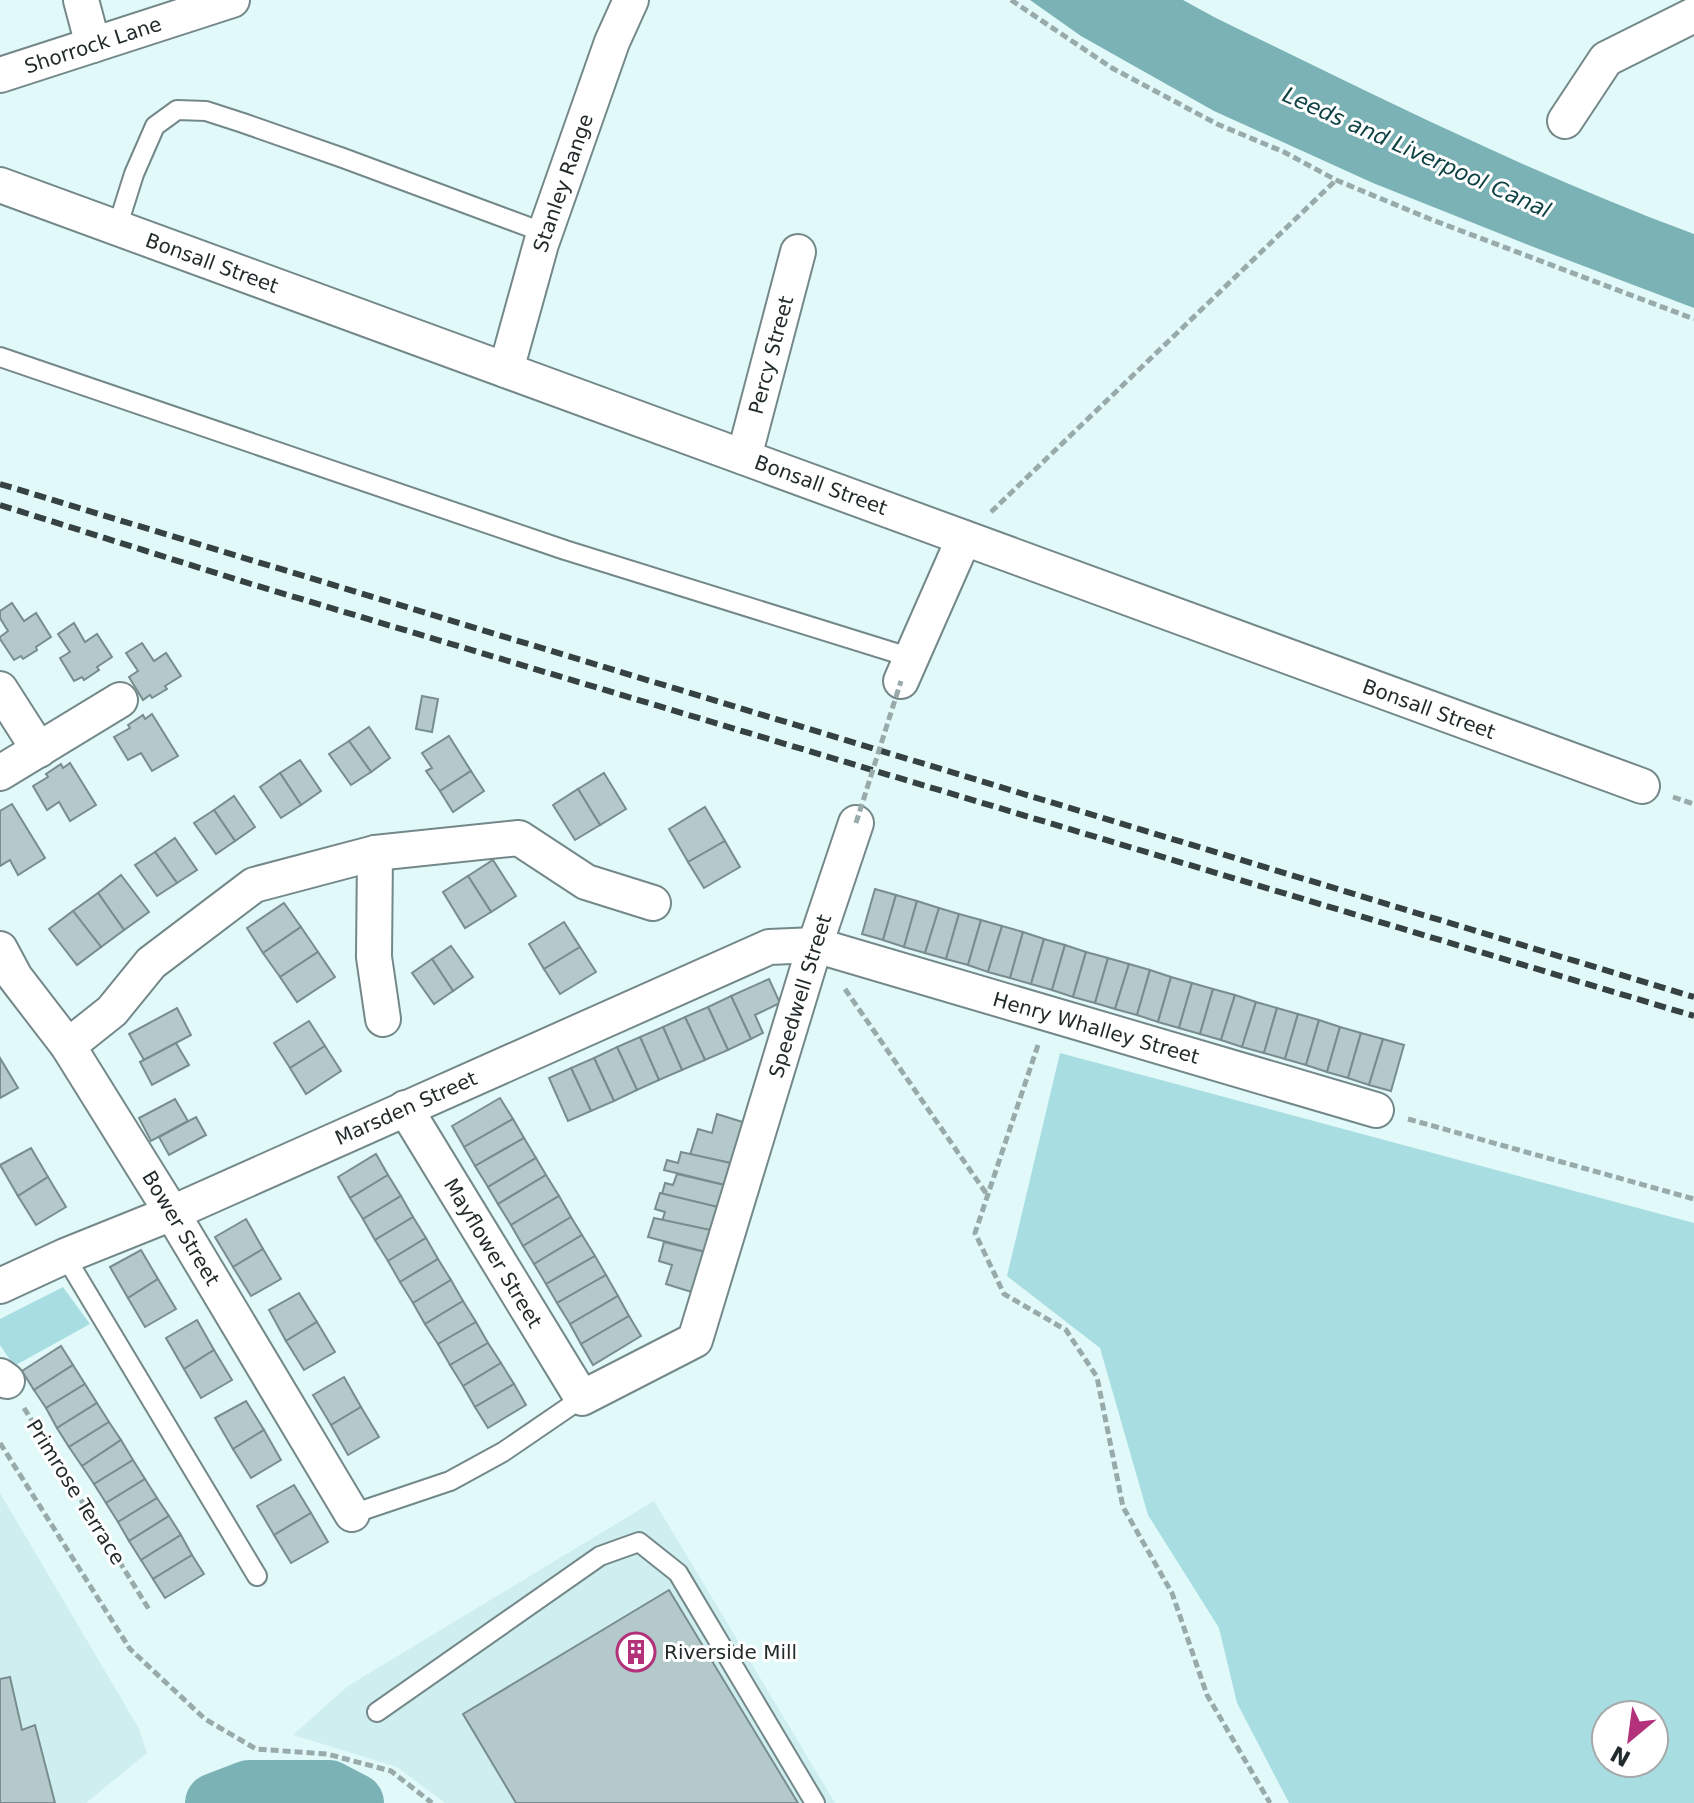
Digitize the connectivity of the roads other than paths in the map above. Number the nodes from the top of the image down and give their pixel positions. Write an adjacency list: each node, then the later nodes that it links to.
1 (81, 0): 5 (street)
2 (232, 0): 5 (street, Shorrock Lane)
3 (631, 0): 10 (street, Stanley Range)
4 (1694, 15): 7 (street)
5 (93, 45): 6 (street, Shorrock Lane)
6 (0, 75)
7 (1565, 121)
8 (0, 185): 9 (street, Bonsall Street)
9 (117, 228): 10 (lane); 13 (street, Bonsall Street)
10 (545, 233): 13 (street, Stanley Range)
11 (798, 252): 14 (street, Percy Street)
12 (0, 357): 16 (lane)
13 (506, 370): 14 (street, Bonsall Street)
14 (744, 457): 15 (street, Bonsall Street)
15 (964, 538): 16 (street); 21 (street, Bonsall Street)
16 (906, 670)
17 (0, 689): 19 (street)
18 (120, 700): 19 (street)
19 (39, 750): 20 (street)
20 (0, 773)
21 (1642, 786)
22 (856, 823): 25 (street, Speedwell Street)
23 (375, 853): 24 (street); 27 (street); 28 (street)
24 (653, 903)
25 (815, 945): 29 (street, Marsden Street); 30 (street, Henry Whalley Street); 34 (street, Speedwell Street)
26 (5, 972): 28 (street, Bower Street)
27 (383, 1019)
28 (68, 1046): 31 (street, Bower Street)
29 (405, 1108): 31 (street, Marsden Street); 34 (street, Mayflower Street)
30 (1376, 1110)
31 (172, 1213): 32 (street, Marsden Street); 35 (street, Bower Street)
32 (65, 1256): 33 (street, Marsden Street); 36 (lane)
33 (0, 1286)
34 (582, 1398): 35 (lane)
35 (352, 1514)
36 (257, 1576)
37 (377, 1712): 38 (lane)
38 (815, 1803)

